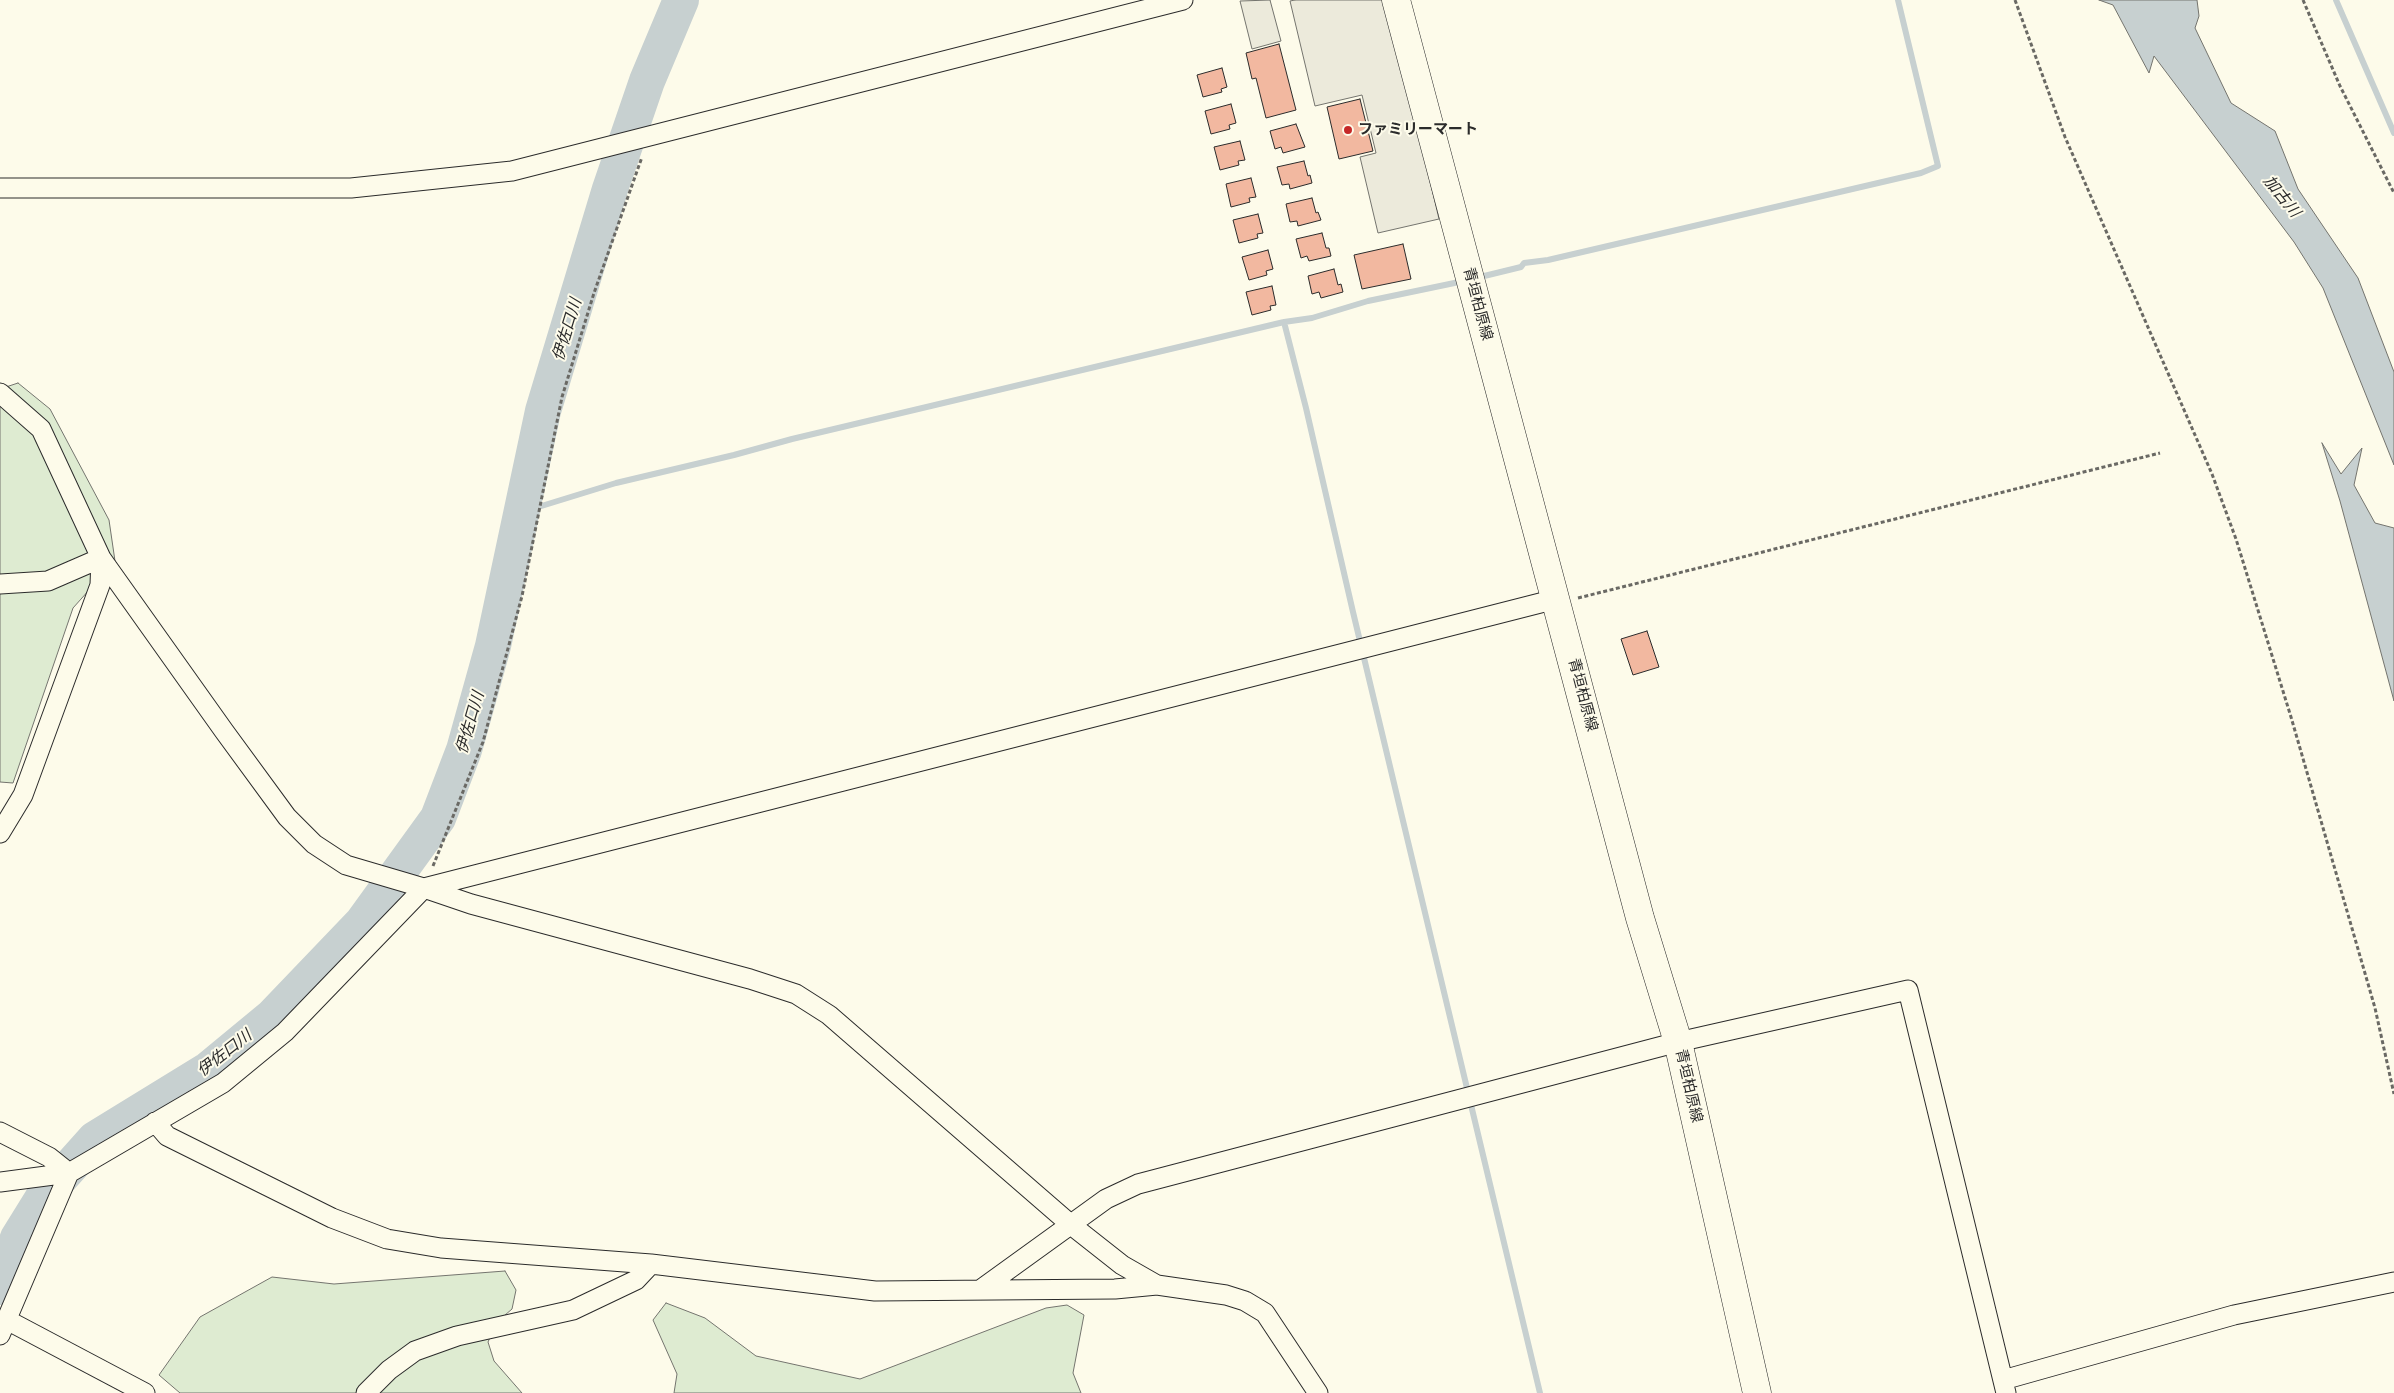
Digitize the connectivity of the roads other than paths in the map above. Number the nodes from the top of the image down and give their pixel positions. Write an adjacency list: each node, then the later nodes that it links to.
1 (1183, 0): 3 (street)
2 (1396, 0): 7 (main road, 青垣柏原線)
3 (0, 188)
4 (0, 393): 5 (street)
5 (101, 558): 6 (street); 8 (street); 9 (street)
6 (0, 584)
7 (1557, 601): 9 (street); 10 (main road, 青垣柏原線)
8 (0, 833)
9 (424, 888): 11 (street); 15 (street)
10 (1678, 1042): 15 (street); 21 (street); 25 (main road, 青垣柏原線)
11 (155, 1122): 13 (street); 16 (street)
12 (0, 1132): 13 (street)
13 (68, 1173): 14 (street); 20 (street)
14 (0, 1182)
15 (1070, 1224): 18 (street); 19 (street)
16 (651, 1264): 19 (street); 23 (street)
17 (2394, 1282): 21 (street)
18 (1157, 1285): 19 (street); 24 (street)
19 (980, 1290)
20 (4, 1328): 22 (street)
21 (2005, 1387)
22 (144, 1393)
23 (366, 1393)
24 (1318, 1393)
25 (1757, 1393)

